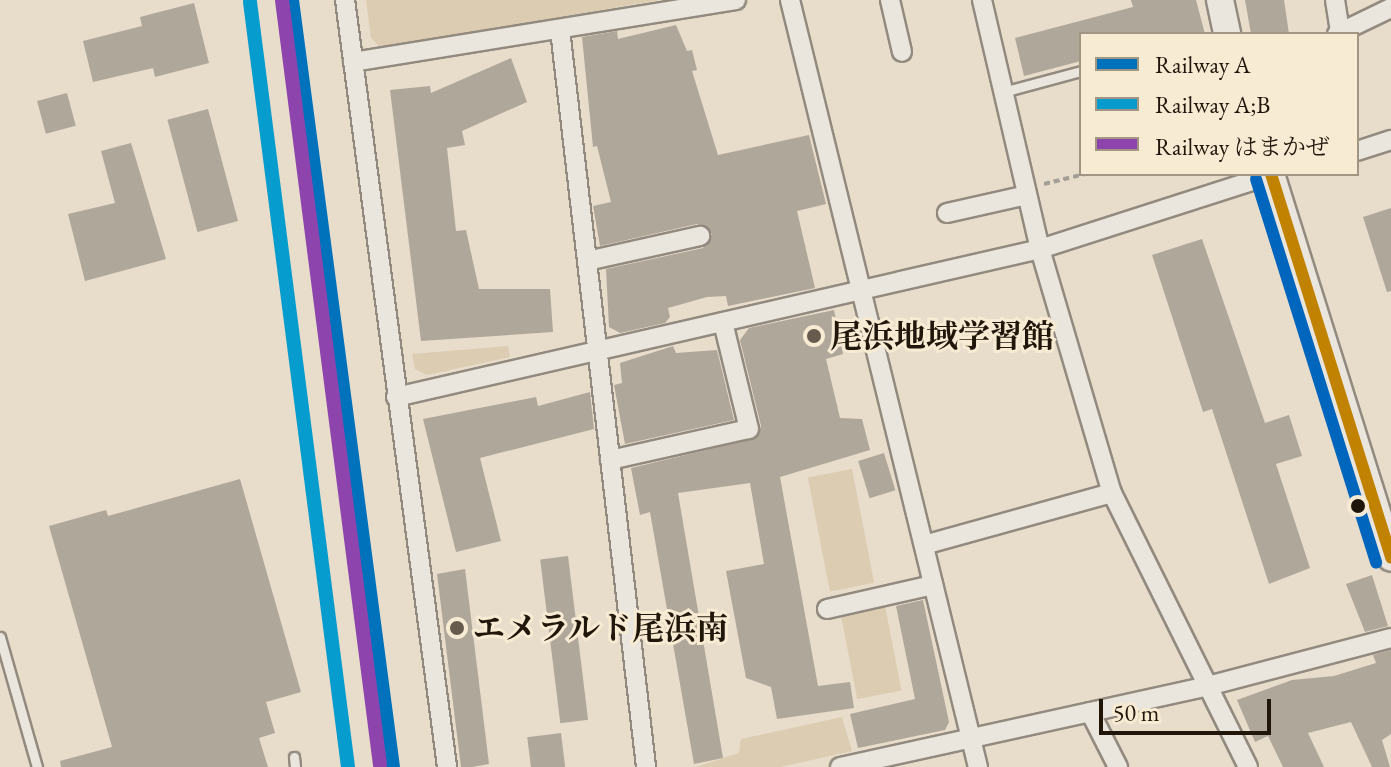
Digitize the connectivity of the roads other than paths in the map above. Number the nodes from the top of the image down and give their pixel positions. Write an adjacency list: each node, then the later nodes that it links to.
1 (345, 0): 14 (street)
2 (736, 0): 9 (street)
3 (790, 0): 26 (street)
4 (890, 0): 13 (street)
5 (982, 0): 16 (street)
6 (1220, 0): 10 (street)
7 (1335, 0): 11 (street)
8 (1391, 8): 12 (street)
9 (560, 30): 14 (street); 25 (street)
10 (1227, 32)
11 (1338, 32)
12 (1340, 32)
13 (902, 52)
14 (353, 62): 29 (street)
15 (1079, 72): 16 (lane)
16 (1003, 92): 21 (street)
17 (1391, 140): 18 (street)
18 (1359, 150)
19 (1266, 176): 24 (street)
20 (1273, 176): 33 (street)
21 (1027, 192): 22 (street); 24 (street)
22 (947, 213)
23 (700, 236): 25 (street)
24 (1040, 249): 26 (street); 31 (street)
25 (587, 261): 28 (street)
26 (861, 290): 27 (street); 32 (street)
27 (723, 322): 28 (street); 30 (street)
28 (598, 352): 29 (street); 30 (street)
29 (396, 397): 42 (street)
30 (610, 460): 43 (street)
31 (1112, 493): 32 (street); 38 (street)
32 (924, 545): 34 (street)
33 (1391, 558)
34 (933, 585): 35 (street); 40 (street)
35 (827, 609)
36 (0, 637): 41 (lane)
37 (1391, 638): 38 (street)
38 (1208, 686): 39 (street); 47 (street)
39 (1090, 712): 40 (street); 46 (street)
40 (971, 738): 44 (street); 45 (street)
41 (37, 767)
42 (447, 767)
43 (646, 767)
44 (840, 767)
45 (978, 767)
46 (1118, 767)
47 (1248, 767)

